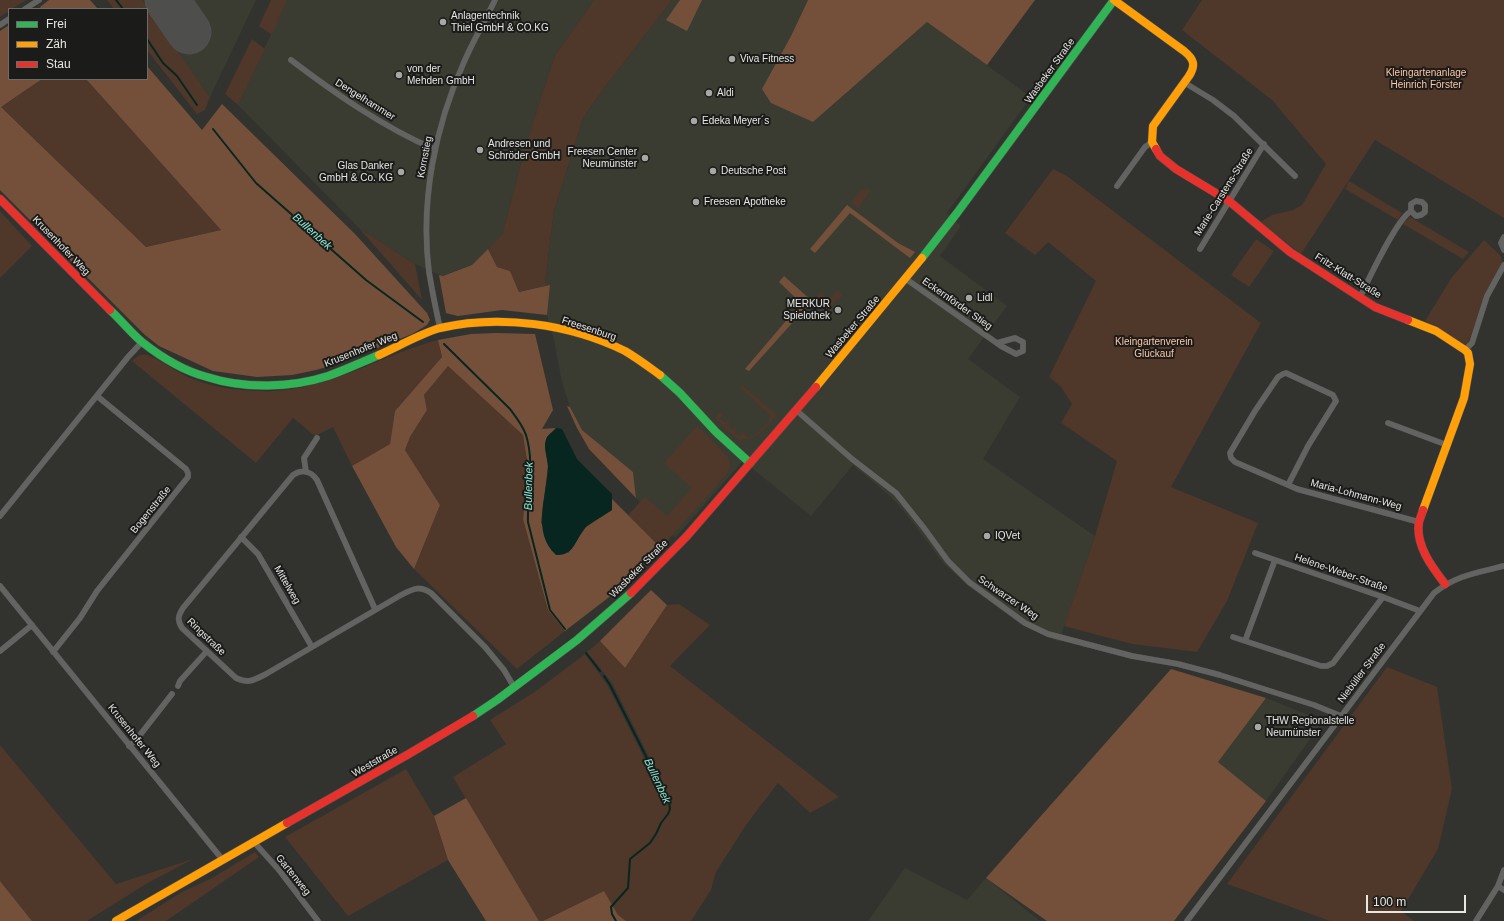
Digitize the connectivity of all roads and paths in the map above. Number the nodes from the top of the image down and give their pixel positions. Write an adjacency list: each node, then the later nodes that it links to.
1 (39, 0): 4 (street)
2 (495, 0): 9 (street, Kornstieg)
3 (1114, 0): 6 (street); 19 (street, Wasbeker Straße)
4 (27, 8)
5 (291, 60): 9 (street, Dengelhammer)
6 (1185, 82): 7 (street); 8 (street, Marie-Carstens-Straße)
7 (1152, 142): 11 (street); 13 (street, Fritz-Klatt-Straße)
8 (1264, 144): 10 (street, Marie-Carstens-Straße); 13 (street, Marie-Carstens-Straße)
9 (434, 150): 21 (street, Kornstieg)
10 (1295, 176)
11 (1117, 186)
12 (0, 198): 23 (street, Krusenhofer Weg)
13 (1229, 201): 16 (street, Marie-Carstens-Straße); 20 (street, Fritz-Klatt-Straße)
14 (1411, 212): 20 (street)
15 (1504, 237): 17 (street)
16 (1200, 249)
17 (1504, 250)
18 (1504, 265): 25 (street)
19 (906, 279): 24 (street, Eckernförder Stieg); 27 (street, Wasbeker Straße)
20 (1360, 298): 25 (street, Fritz-Klatt-Straße)
21 (440, 328): 22 (street, Freesenburg); 31 (street, Freesenburg)
22 (429, 333): 23 (street, Krusenhofer Weg)
23 (142, 342): 26 (street)
24 (997, 343)
25 (1465, 350): 30 (street)
26 (97, 396): 34 (street); 52 (street, Bogenstraße)
27 (796, 410): 31 (street, Wasbeker Straße); 56 (street, Schwarzer Weg)
28 (1388, 423): 30 (street)
29 (317, 438): 32 (street)
30 (1447, 445): 35 (street)
31 (750, 463): 47 (street, Wasbeker Straße)
32 (306, 472): 36 (street, Ringstraße); 43 (street)
33 (1288, 485): 33 (street, Maria-Lohmann-Weg); 35 (street, Maria-Lohmann-Weg)
34 (0, 516)
35 (1419, 522): 40 (street)
36 (241, 537): 49 (street, Mittelweg); 50 (street, Ringstraße)
37 (1255, 553): 38 (street, Helene-Weber-Straße)
38 (1275, 560): 42 (street, Helene-Weber-Straße); 48 (street)
39 (1504, 566): 40 (street, Niebüller Straße)
40 (1445, 584): 44 (street, Niebüller Straße)
41 (0, 586): 45 (street, Krusenhofer Weg)
42 (1382, 597): 44 (street, Helene-Weber-Straße); 48 (street)
43 (375, 609): 49 (street, Ringstraße); 54 (street, Ringstraße)
44 (1420, 611): 56 (street, Niebüller Straße)
45 (32, 626): 51 (street); 52 (street, Krusenhofer Weg)
46 (1233, 637): 48 (street)
47 (577, 640): 54 (street, Weststraße)
48 (1245, 640)
49 (312, 647): 50 (street, Ringstraße)
50 (207, 651): 53 (street)
51 (0, 652)
52 (53, 652): 57 (street, Krusenhofer Weg)
53 (178, 686)
54 (514, 687): 58 (street, Weststraße)
55 (172, 694): 57 (street)
56 (1341, 716): 65 (street, Niebüller Straße)
57 (129, 746): 59 (street, Krusenhofer Weg)
58 (253, 841): 59 (street, Weststraße); 64 (street, Gartenweg)
59 (222, 859): 63 (street, Weststraße)
60 (1504, 870): 61 (street)
61 (1498, 886): 62 (street); 66 (street)
62 (1504, 890)
63 (116, 921)
64 (318, 921)
65 (1187, 921)
66 (1476, 921)

